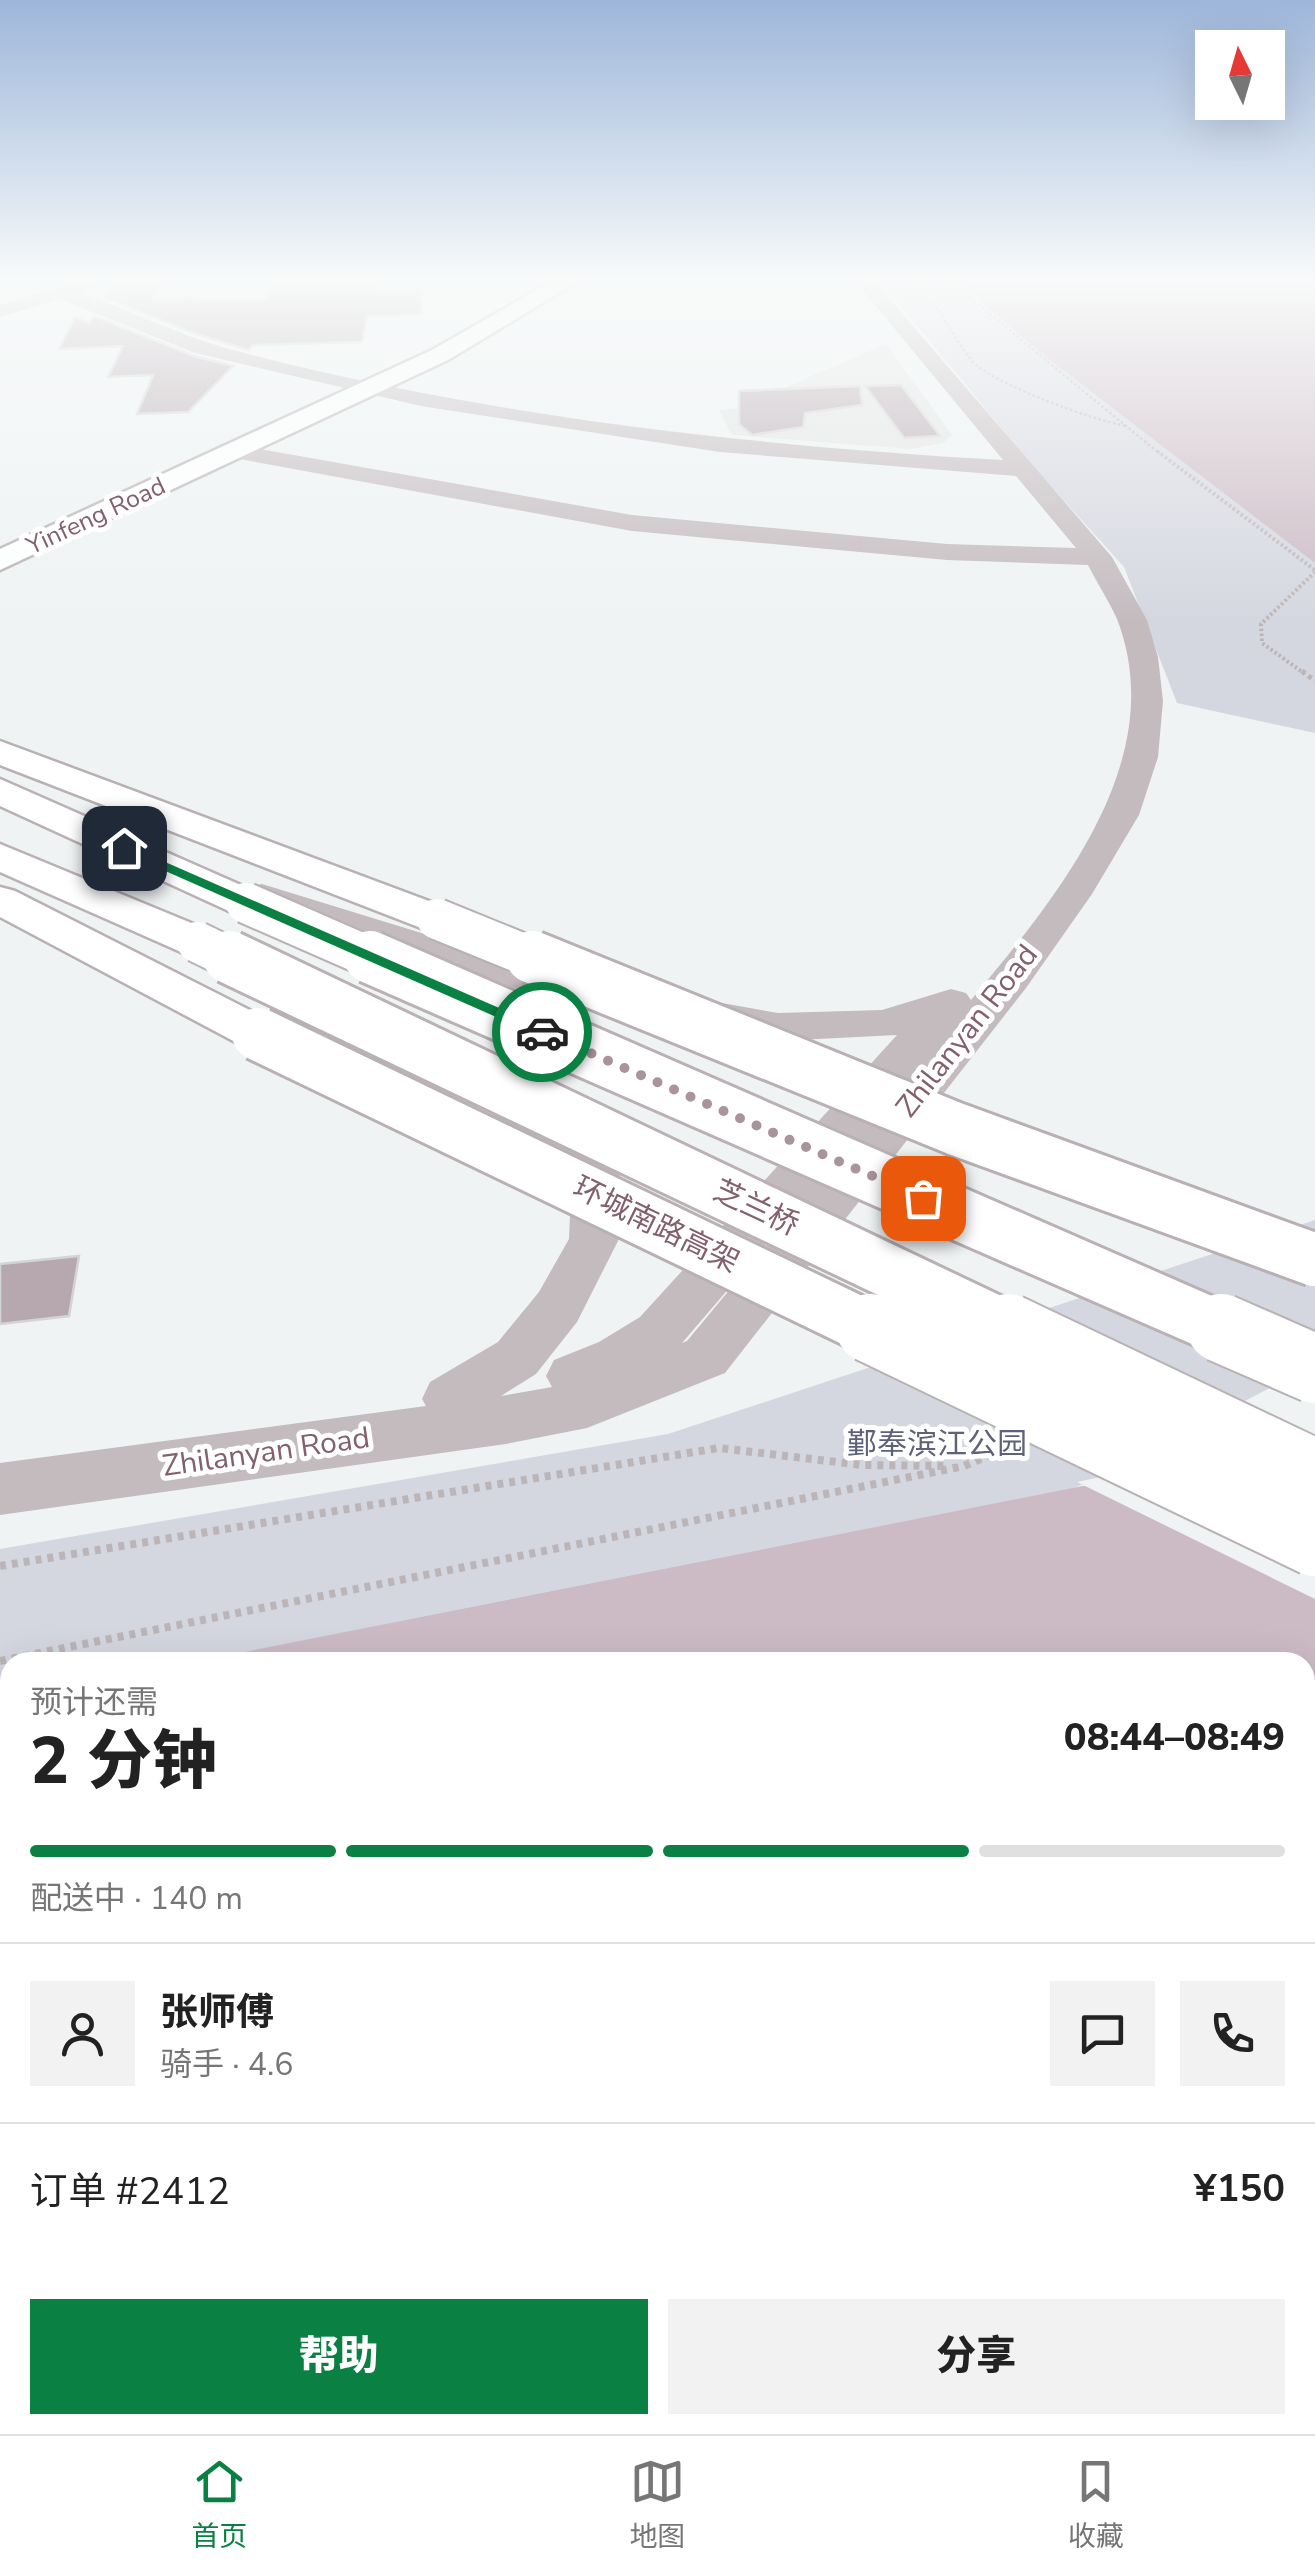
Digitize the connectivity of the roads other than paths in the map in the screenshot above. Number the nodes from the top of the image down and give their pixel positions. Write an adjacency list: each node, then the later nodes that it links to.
1 (332, 396): 8 (main road, Yinfeng Road)
2 (337, 396): 6 (main road, Yinfeng Road)
3 (418, 396): 7 (street)
4 (950, 396): 7 (street, Zhilanyan Road)
5 (955, 396): 7 (street, Zhilanyan Road)
6 (232, 450): 9 (street); 10 (main road, Yinfeng Road)
7 (1010, 465): 9 (street, Zhilanyan Road)
8 (0, 539)
9 (1085, 556): 17 (street, Zhilanyan Road); 23 (street, Zhilanyan Road)
10 (0, 561)
11 (0, 752): 18 (main road, bridge)
12 (0, 790): 14 (main road)
13 (0, 857): 16 (main road, 芝兰桥)
14 (159, 864): 17 (street); 19 (main road, bridge)
15 (0, 900): 24 (main road, 环城南路高架, bridge)
16 (197, 942): 20 (street); 22 (main road, 芝兰桥, bridge)
17 (951, 1003): 20 (street, Zhilanyan Road)
18 (1315, 1260)
19 (1315, 1370)
20 (450, 1399): 21 (street, Zhilanyan Road)
21 (0, 1456)
22 (1315, 1474)
23 (0, 1489)
24 (1315, 1542)

